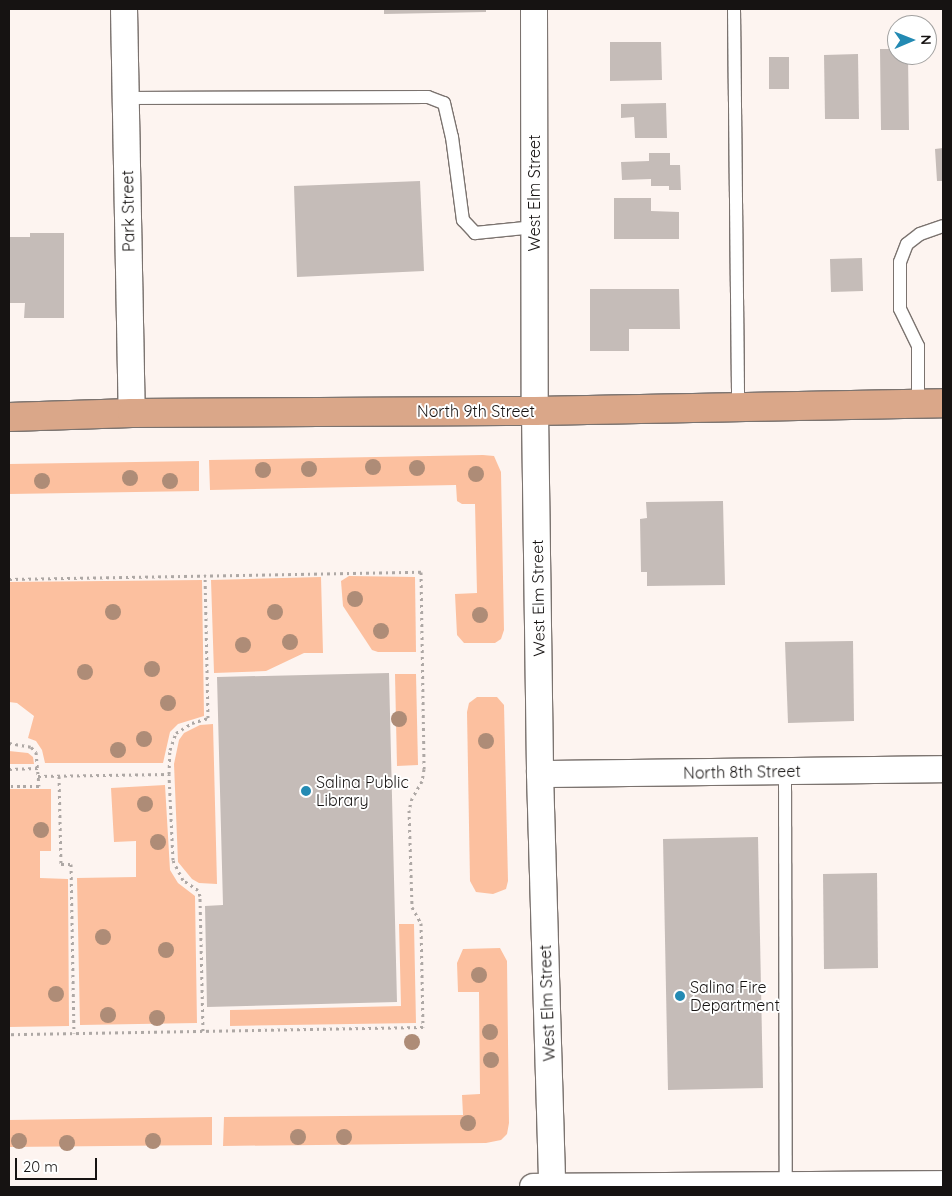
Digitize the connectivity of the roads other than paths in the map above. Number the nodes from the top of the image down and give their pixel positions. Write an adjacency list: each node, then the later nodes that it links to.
1 (124, 9): 4 (street, Park Street)
2 (534, 9): 6 (street, West Elm Street)
3 (734, 9): 8 (lane)
4 (126, 98): 6 (lane); 10 (street, Park Street)
5 (943, 226): 7 (lane)
6 (534, 227): 9 (street, West Elm Street)
7 (931, 403): 8 (main road, North 9th Street)
8 (738, 407): 9 (main road, North 9th Street)
9 (535, 411): 10 (main road, North 9th Street); 14 (street, West Elm Street)
10 (132, 413): 11 (main road, North 9th Street)
11 (9, 417)
12 (943, 769): 13 (street, North 8th Street)
13 (785, 771): 14 (street, North 8th Street); 16 (lane)
14 (540, 774): 18 (street, West Elm Street)
15 (943, 1184): 16 (street)
16 (786, 1185): 18 (street)
17 (533, 1187): 18 (street)
18 (552, 1187)

